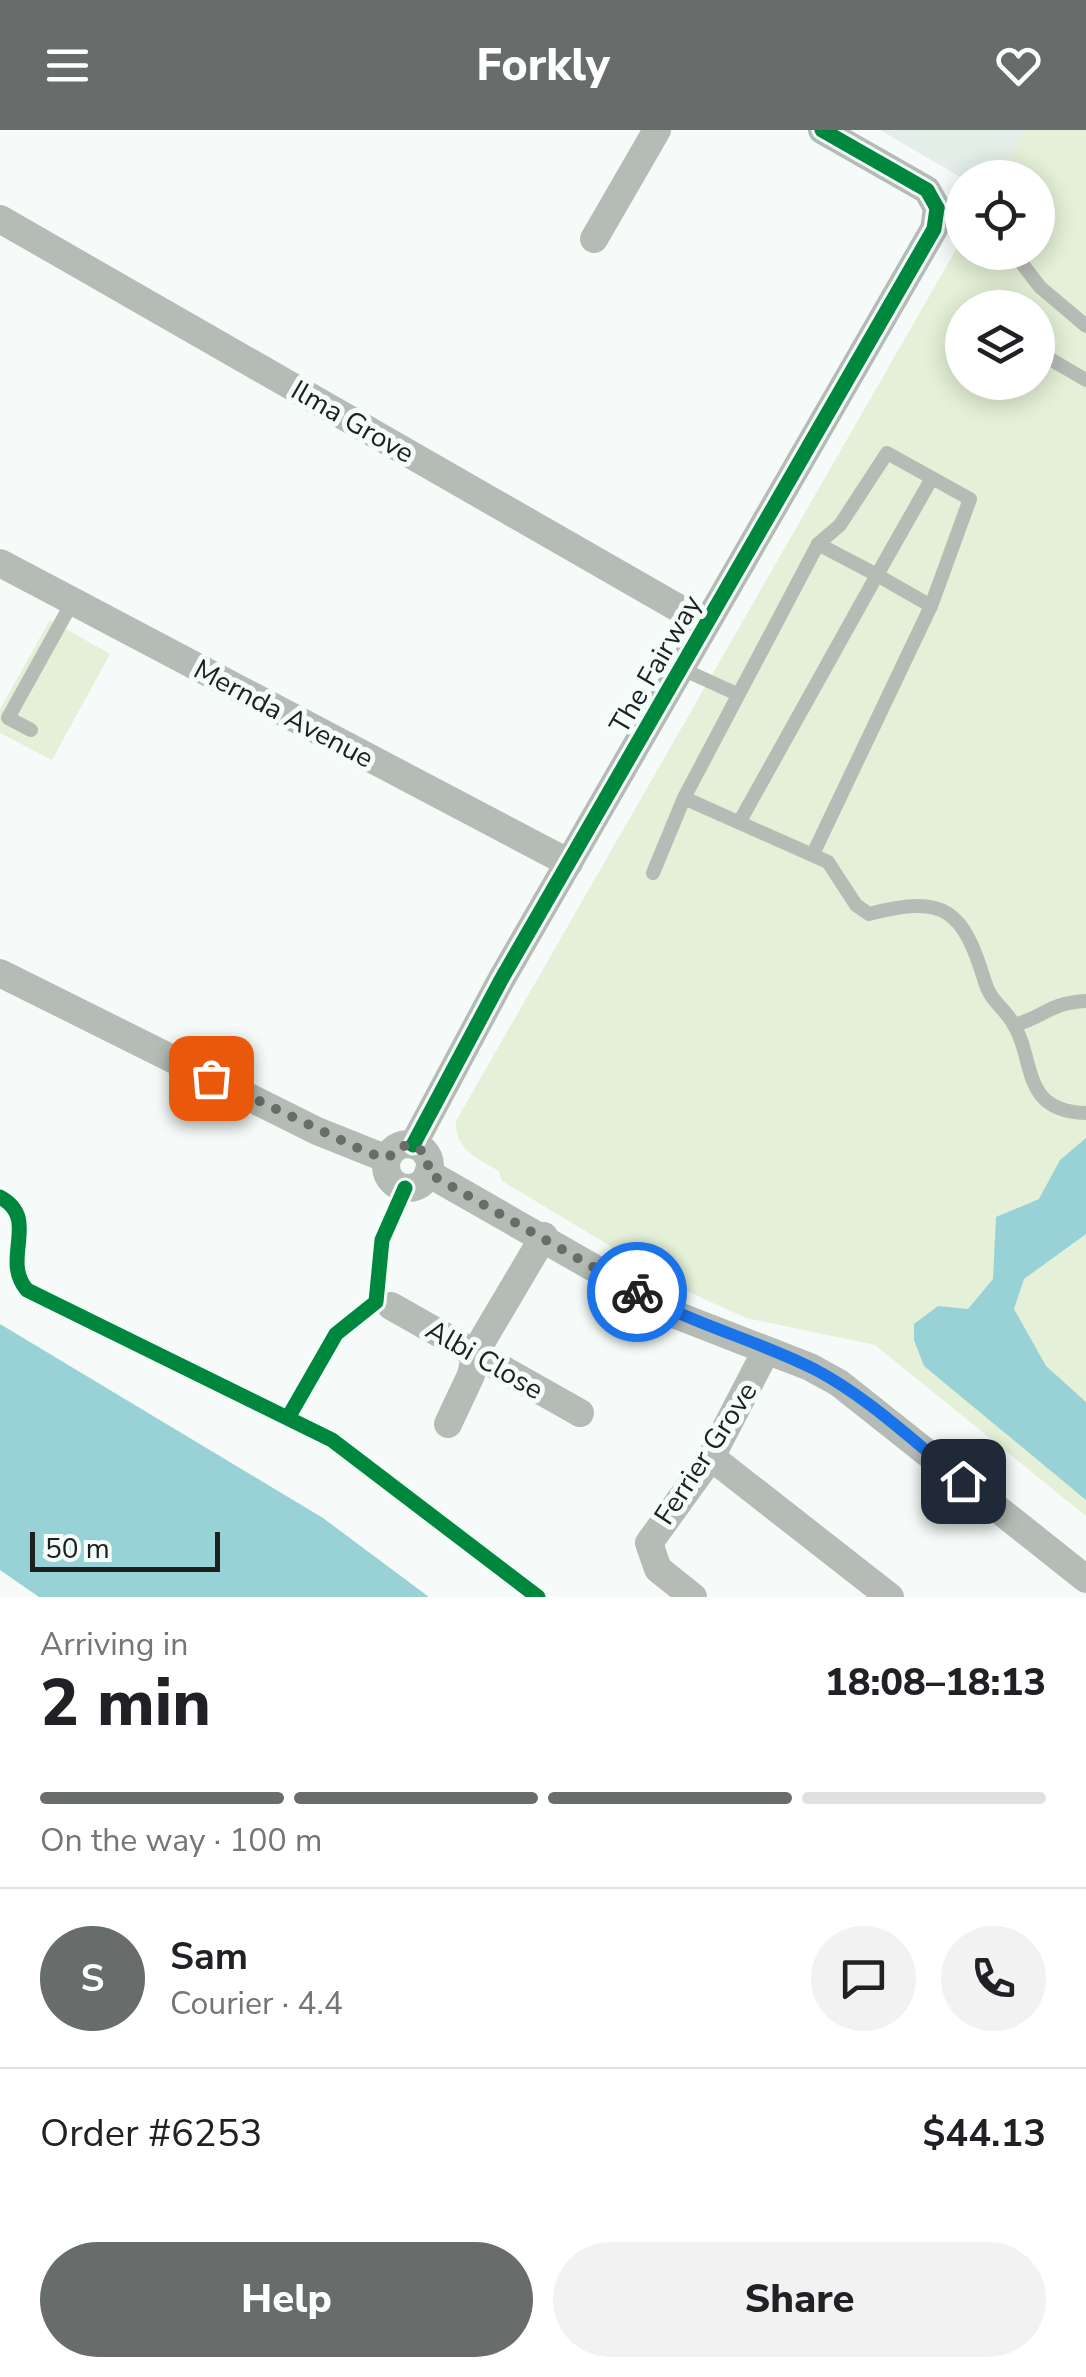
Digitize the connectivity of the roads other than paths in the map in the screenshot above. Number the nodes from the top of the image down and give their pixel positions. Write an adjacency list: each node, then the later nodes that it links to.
1 (657, 130): 6 (street)
2 (822, 130): 3 (street)
3 (945, 211)
4 (945, 214): 17 (street, The Fairway)
5 (0, 219): 17 (street, Ilma Grove)
6 (594, 239)
7 (1027, 270): 8 (lane)
8 (1086, 326)
9 (1055, 362): 10 (lane)
10 (1086, 380)
11 (932, 478): 12 (lane); 14 (lane); 16 (lane)
12 (818, 544): 14 (lane); 19 (lane)
13 (0, 562): 15 (street, Mernda Avenue)
14 (877, 575): 16 (lane); 22 (lane)
15 (73, 602): 20 (lane); 24 (street, Mernda Avenue)
16 (931, 606): 23 (lane)
17 (706, 624): 18 (street, The Fairway)
18 (680, 668): 19 (lane); 24 (street, The Fairway)
19 (738, 694): 21 (lane)
20 (31, 730)
21 (684, 798): 22 (lane); 25 (lane)
22 (740, 821): 23 (lane)
23 (813, 854): 28 (lane)
24 (569, 863): 30 (street, The Fairway)
25 (653, 873)
26 (0, 973): 31 (street)
27 (1086, 1001): 28 (lane)
28 (1014, 1025): 29 (lane)
29 (1086, 1113)
30 (414, 1145): 31 (street); 32 (street)
31 (388, 1158): 32 (street)
32 (428, 1173): 33 (street)
33 (544, 1236): 35 (street); 36 (street)
34 (390, 1306): 35 (street, Albi Close)
35 (476, 1351): 37 (street, Albi Close); 38 (street)
36 (766, 1352): 39 (street, Ferrier Grove); 40 (street)
37 (580, 1413)
38 (448, 1424)
39 (711, 1456): 41 (street, Ferrier Grove); 42 (street)
40 (1086, 1579)
41 (693, 1597)
42 (890, 1597)

